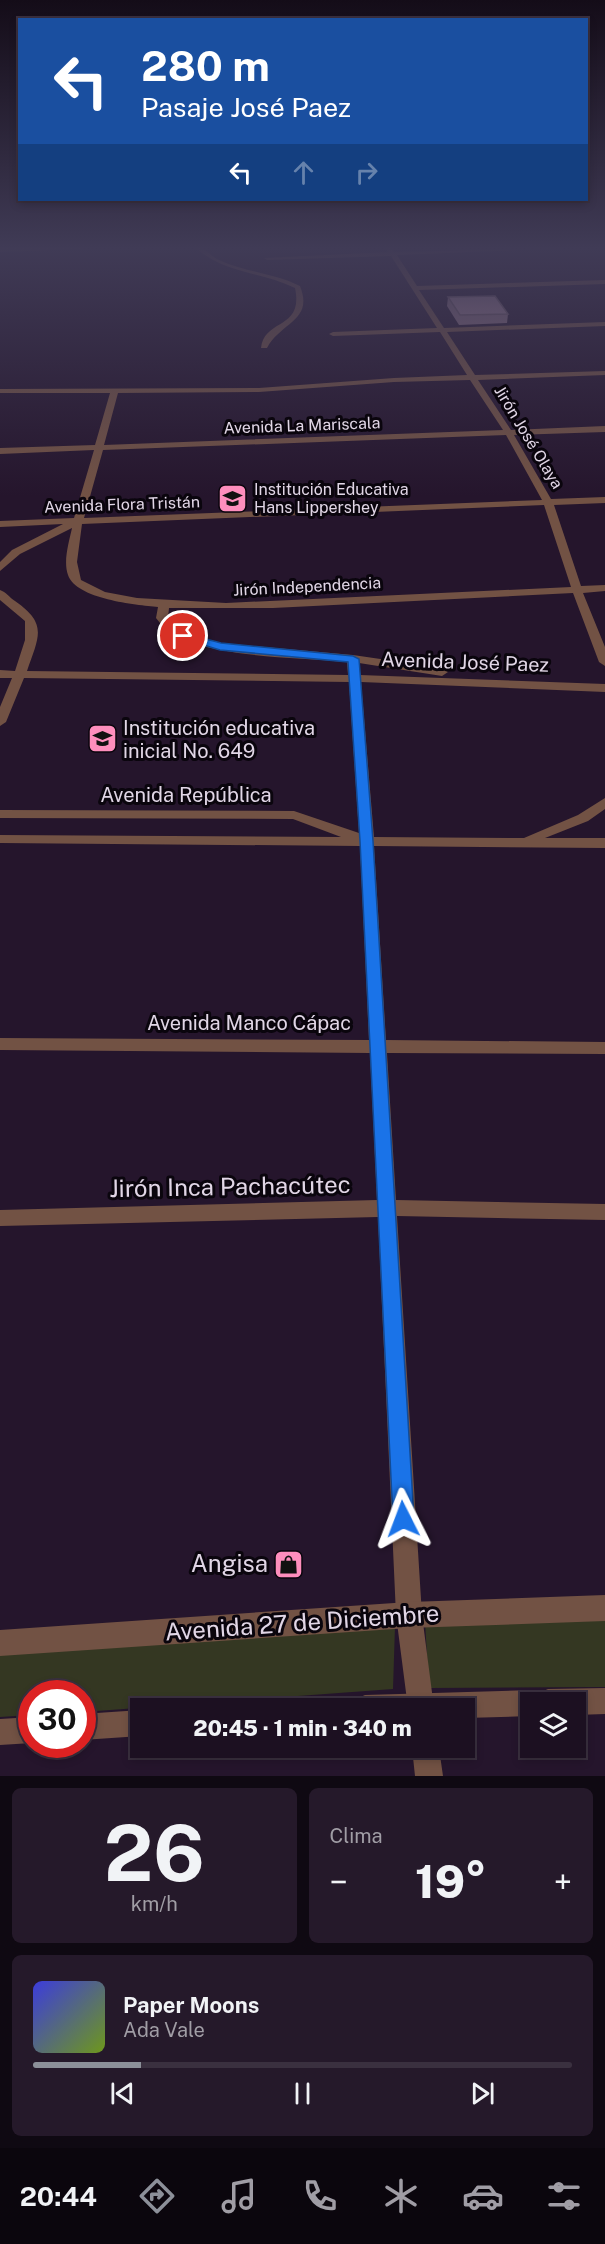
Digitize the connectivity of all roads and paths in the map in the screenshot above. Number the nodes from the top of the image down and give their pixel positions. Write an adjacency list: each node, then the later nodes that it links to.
1 (278, 330): 5 (street)
2 (440, 330): 3 (street); 4 (street); 7 (street, Jirón José Olaya)
3 (443, 330)
4 (333, 334)
5 (264, 346)
6 (605, 373): 7 (street)
7 (472, 377): 8 (street); 11 (street, Jirón José Olaya)
8 (115, 390): 9 (street); 12 (street, Jirón Independencia)
9 (0, 391)
10 (605, 429): 11 (street, Avenida La Mariscala)
11 (509, 433): 12 (street, Avenida La Mariscala); 15 (street, Jirón José Olaya)
12 (100, 447): 13 (street, Avenida La Mariscala); 16 (street, Jirón Independencia)
13 (0, 451)
14 (605, 500): 15 (street, Avenida Flora Tristán)
15 (548, 502): 16 (street, Avenida Flora Tristán); 20 (street, Jirón José Olaya)
16 (78, 521): 17 (street, Avenida Flora Tristán); 18 (street); 22 (street, Jirón Independencia)
17 (0, 524)
18 (0, 568)
19 (605, 588): 20 (street, Jirón Independencia)
20 (577, 590): 22 (street, Jirón Independencia); 25 (street, Jirón José Olaya)
21 (0, 593): 23 (street)
22 (164, 604): 24 (street)
23 (6, 605): 27 (street)
24 (353, 659): 28 (street); 29 (street)
25 (605, 662)
26 (0, 674): 27 (street, Avenida José Paez)
27 (19, 675): 28 (street, Avenida José Paez); 31 (street)
28 (356, 678): 29 (street, Avenida José Paez); 35 (street)
29 (489, 681): 30 (street, Avenida José Paez)
30 (605, 688)
31 (0, 722)
32 (605, 802): 36 (street)
33 (0, 814): 35 (street, Avenida República)
34 (0, 839): 35 (street, Avenida República)
35 (367, 841): 36 (street, Avenida República); 39 (street)
36 (521, 842): 37 (street, Avenida República)
37 (605, 843)
38 (0, 1044): 39 (street, Avenida Manco Cápac)
39 (378, 1045): 40 (street, Avenida Manco Cápac); 41 (street)
40 (605, 1048)
41 (387, 1208): 42 (street, Jirón Inca Pachacútec); 43 (street, Jirón Inca Pachacútec); 45 (street)
42 (605, 1212)
43 (0, 1218)
44 (605, 1608): 45 (street, Avenida 27 de Diciembre)
45 (409, 1615): 46 (street, Avenida 27 de Diciembre); 47 (street)
46 (0, 1643)
47 (420, 1698)
48 (586, 1701): 49 (street)
49 (605, 1701)
50 (520, 1703): 51 (street)
51 (475, 1705)
52 (130, 1724): 53 (street)
53 (96, 1726)
54 (18, 1731): 55 (street)
55 (0, 1732)
56 (427, 1758): 57 (street)
57 (429, 1776)

